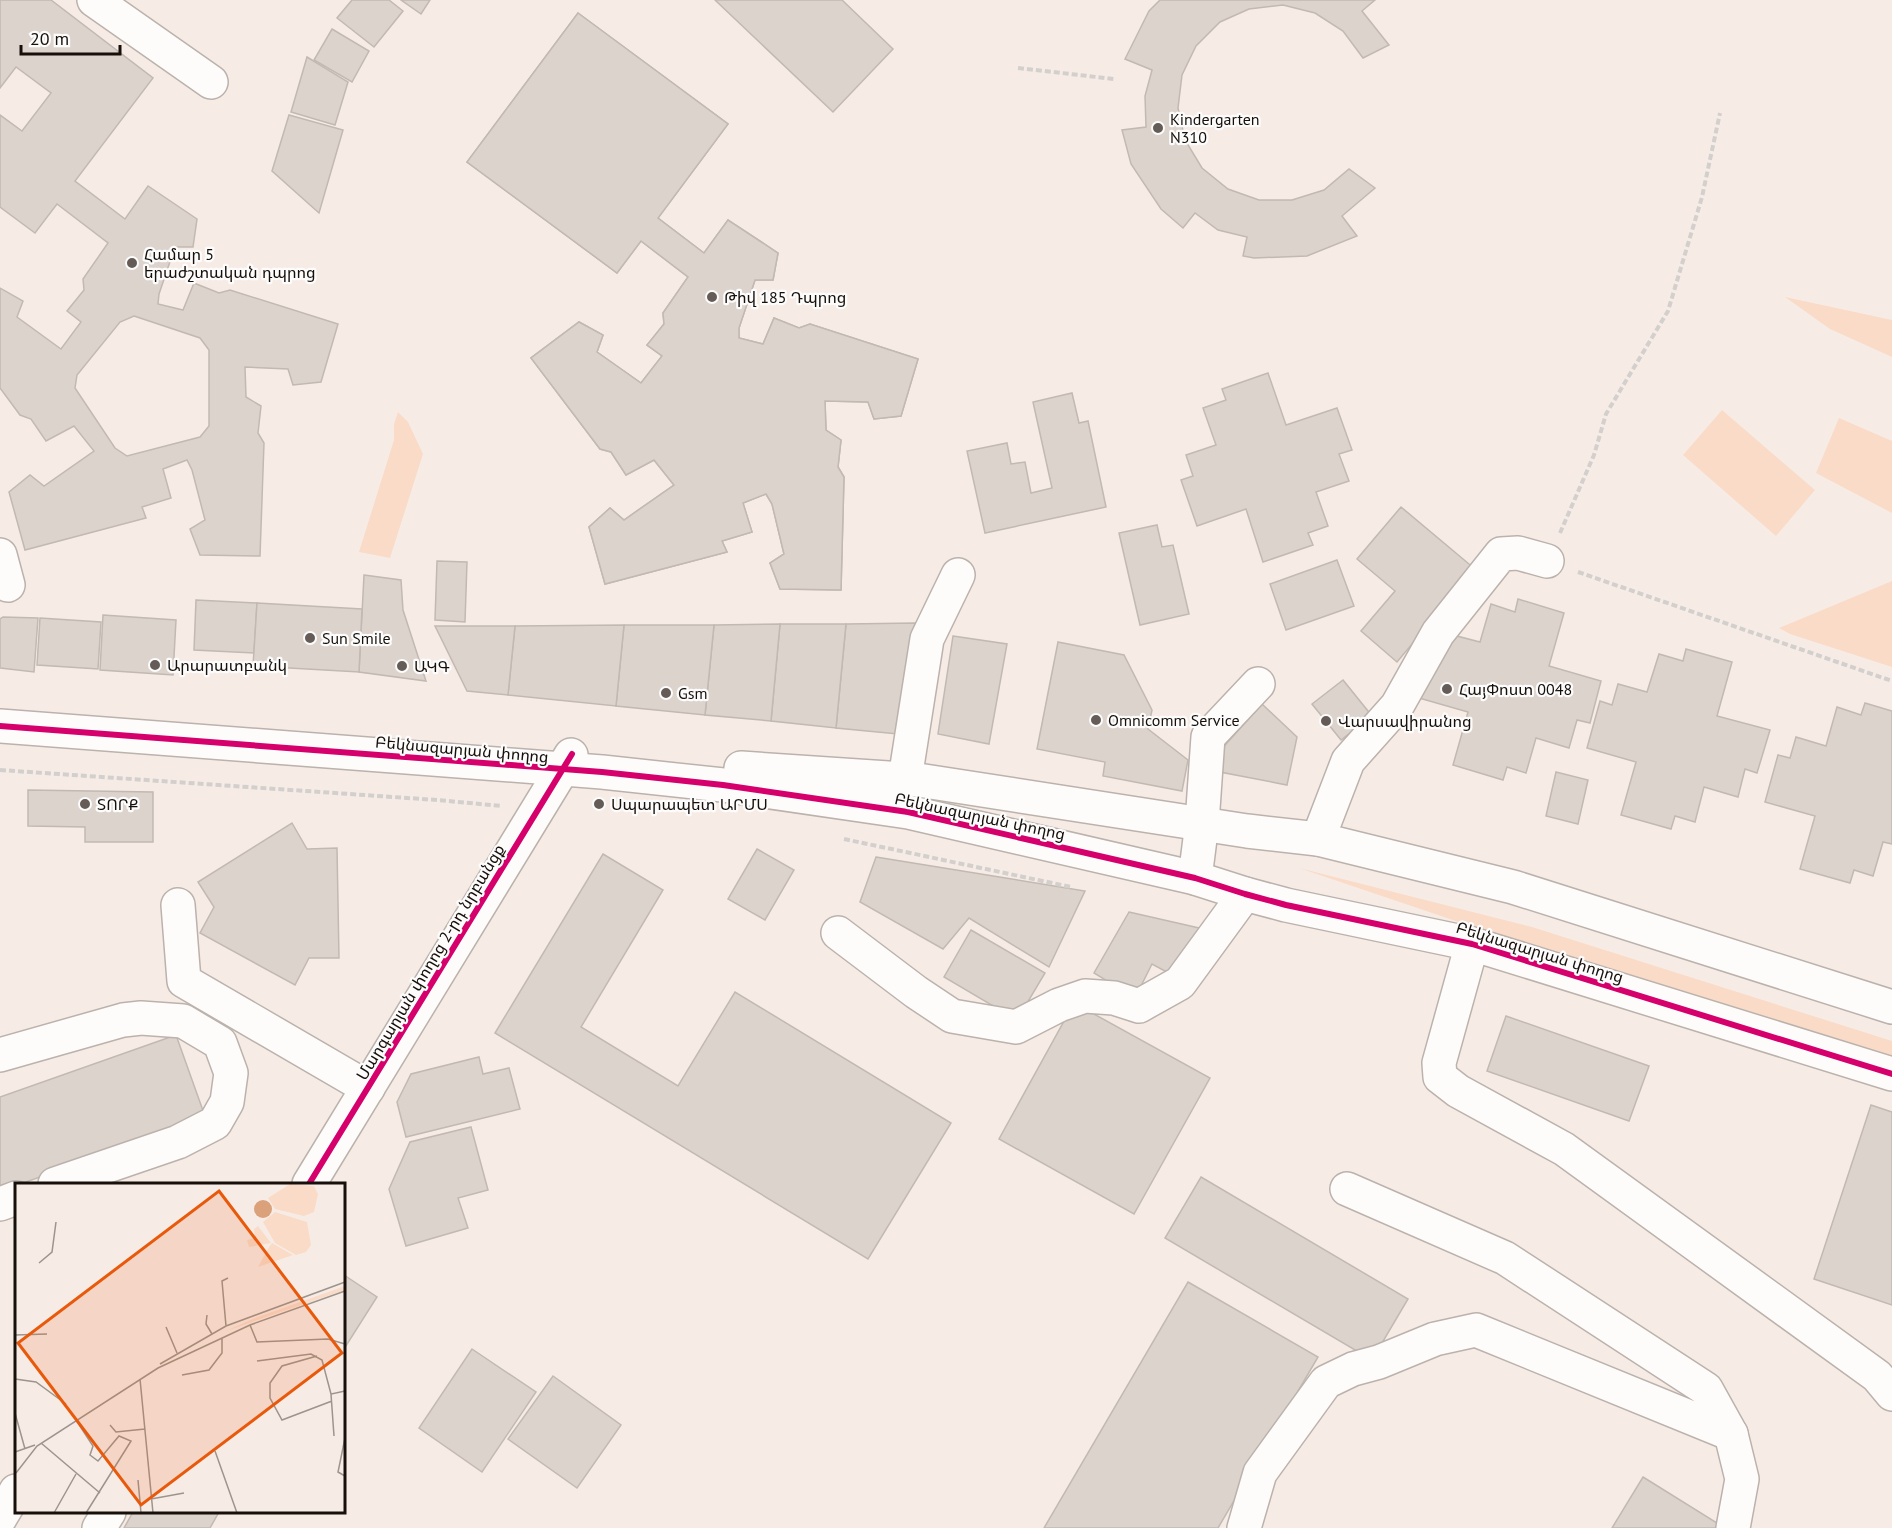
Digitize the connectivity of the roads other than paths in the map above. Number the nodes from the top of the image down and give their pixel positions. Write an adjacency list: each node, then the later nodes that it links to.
1 (94, 0): 2 (street)
2 (211, 82)
3 (1547, 561): 11 (street)
4 (958, 575): 9 (street)
5 (1258, 684): 10 (street)
6 (0, 713): 8 (street, Բեկնազարյան փողոց)
7 (0, 726): 8 (street, Բեկնազարյան փողոց)
8 (567, 762): 9 (street, Բեկնազարյան փողոց); 12 (street, Բեկնազարյան փողոց); 20 (street, Մարգարյան փողոց 2-րդ նրբանցք)
9 (905, 779): 10 (street, Բեկնազարյան փողոց)
10 (1202, 823): 11 (street, Բեկնազարյան փողոց); 12 (street)
11 (1318, 839): 17 (street, Բեկնազարյան փողոց)
12 (1195, 878): 13 (street, Բեկնազարյան փողոց)
13 (1245, 894): 15 (street); 16 (street, Բեկնազարյան փողոց)
14 (178, 905): 20 (street)
15 (838, 933)
16 (1472, 944): 19 (street, Բեկնազարյան փողոց); 26 (street)
17 (1892, 1007)
18 (0, 1055): 21 (street)
19 (1892, 1074)
20 (368, 1088): 22 (street, Մարգարյան փողոց 2-րդ նրբանցք)
21 (61, 1183)
22 (310, 1183)
23 (1347, 1189): 27 (street)
24 (15, 1198): 25 (street)
25 (0, 1204)
26 (1892, 1394)
27 (1731, 1434): 32 (street); 33 (street)
28 (15, 1493): 30 (street)
29 (108, 1513): 31 (street)
30 (0, 1518)
31 (99, 1528)
32 (1244, 1528)
33 (1733, 1528)

